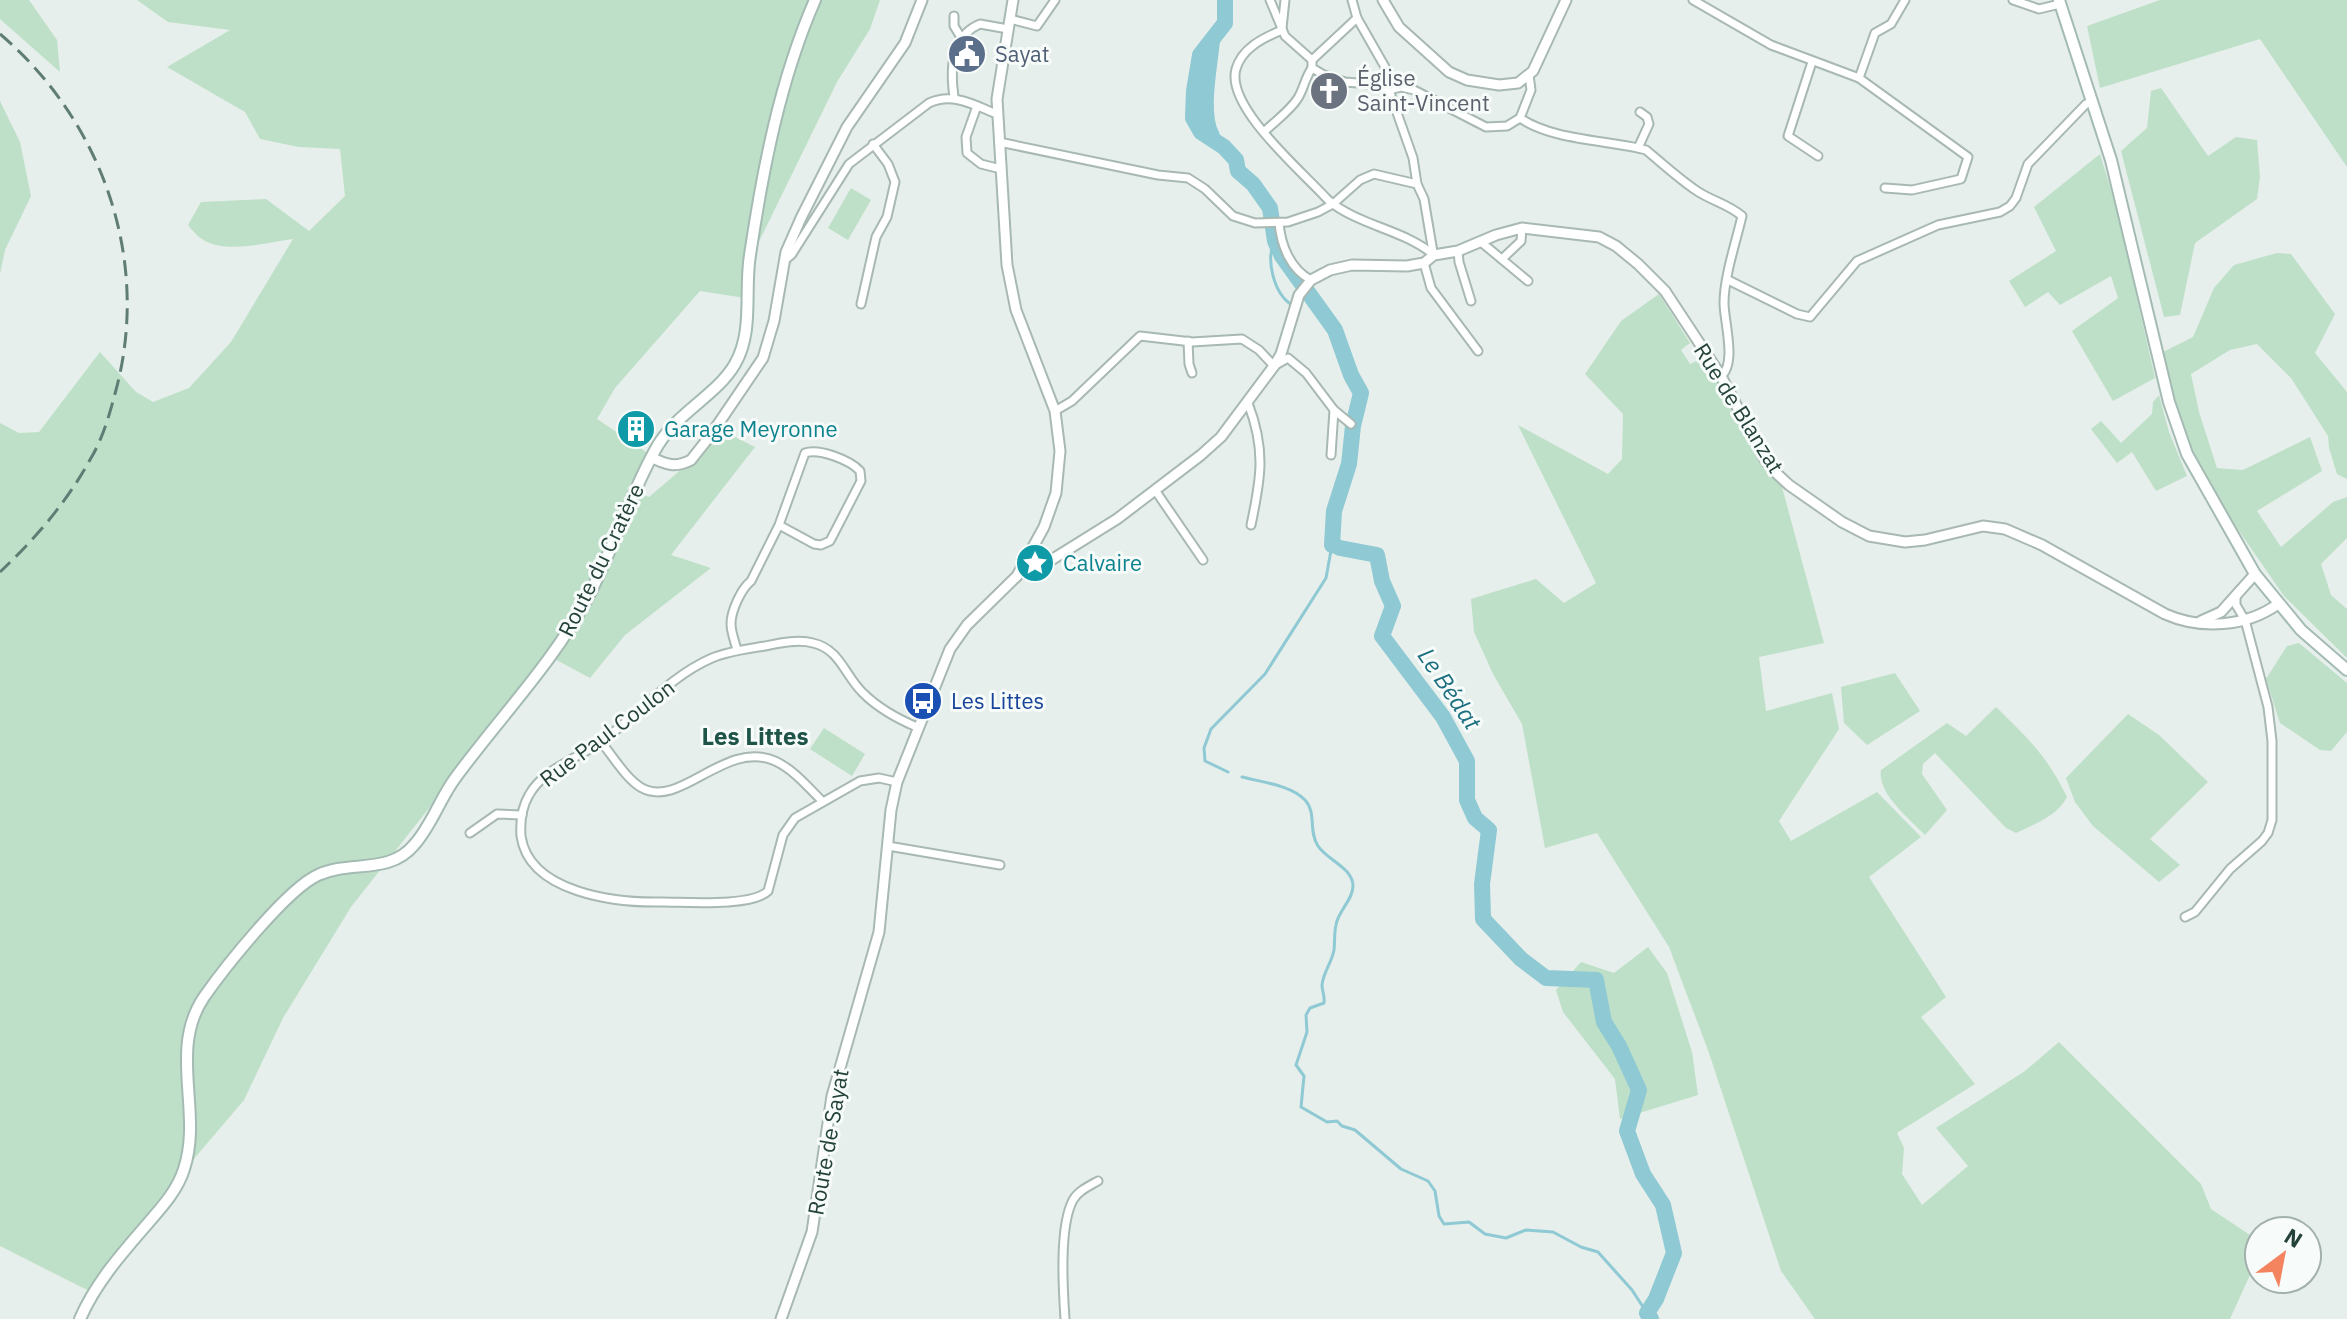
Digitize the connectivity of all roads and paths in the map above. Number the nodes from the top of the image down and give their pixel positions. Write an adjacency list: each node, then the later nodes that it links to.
1 (815, 0): 64 (main road, Route du Cratère)
2 (922, 0): 45 (street)
3 (1013, 0): 16 (street)
4 (1055, 0): 16 (street)
5 (1270, 0): 17 (street)
6 (1285, 0): 17 (street)
7 (1352, 0): 15 (street)
8 (1383, 0): 21 (street)
9 (1566, 0): 21 (street)
10 (1693, 0): 19 (street)
11 (1905, 0): 22 (street)
12 (2013, 0): 13 (street)
13 (2059, 2): 25 (main road)
14 (954, 16): 18 (street)
15 (1357, 18): 20 (street); 23 (street)
16 (1009, 24): 18 (street); 28 (street)
17 (1282, 30): 20 (street); 30 (street)
18 (962, 39): 24 (street)
19 (1812, 62): 22 (street); 34 (street)
20 (1312, 64): 23 (street); 30 (street)
21 (1529, 75): 29 (street)
22 (1859, 78): 37 (street)
23 (1389, 90): 29 (street); 36 (street)
24 (954, 97): 26 (street); 32 (street)
25 (2093, 101): 47 (street); 70 (main road)
26 (977, 106): 28 (street); 35 (street)
27 (1640, 112): 33 (street)
28 (997, 114): 31 (street)
29 (1520, 118): 33 (street)
30 (1264, 132): 38 (street)
31 (999, 142): 35 (street); 39 (street)
32 (873, 144): 45 (street); 51 (street)
33 (1638, 148): 47 (street)
34 (1818, 156)
35 (1001, 169): 61 (street)
36 (1417, 184): 38 (street); 43 (street)
37 (1885, 188)
38 (1333, 204): 39 (street); 43 (street)
39 (1275, 223): 49 (street)
40 (1522, 228): 41 (street, Rue de Blanzat); 44 (street); 58 (street, Rue de Blanzat)
41 (1481, 242): 42 (street, Rue de Blanzat); 44 (street)
42 (1458, 251): 43 (street, Rue de Blanzat); 50 (street)
43 (1434, 255): 46 (street)
44 (1502, 259): 48 (street)
45 (784, 261): 64 (street)
46 (1424, 263): 49 (street); 54 (street)
47 (1728, 280): 58 (street)
48 (1528, 281)
49 (1310, 282): 52 (street)
50 (1471, 301)
51 (861, 304)
52 (1284, 340): 55 (street); 56 (street)
53 (1188, 341): 56 (street); 57 (street); 61 (street)
54 (1478, 351)
55 (1288, 358): 56 (street); 60 (street)
56 (1274, 366): 59 (street)
57 (1192, 373)
58 (1721, 376): 74 (street, Rue de Blanzat)
59 (1248, 403): 65 (street); 67 (street)
60 (1334, 410): 62 (street); 63 (street)
61 (1055, 411): 69 (street)
62 (1351, 424)
63 (1331, 455)
64 (651, 457): 87 (main road, Route du Cratère)
65 (1155, 490): 68 (street); 69 (street)
66 (779, 525): 66 (street); 75 (street)
67 (1251, 525)
68 (1203, 560)
69 (1021, 571): 77 (street, Route de Sayat)
70 (2255, 574): 71 (street); 72 (main road)
71 (2236, 595): 73 (street); 74 (street)
72 (2278, 604): 73 (street, Rue de Blanzat); 76 (main road)
73 (2245, 620): 74 (street, Rue de Blanzat); 85 (street)
74 (2194, 622)
75 (737, 650): 77 (street, Rue Paul Coulon); 78 (street, Rue Paul Coulon)
76 (2347, 670)
77 (919, 728): 79 (street, Route de Sayat)
78 (601, 742): 80 (street); 81 (street, Rue Paul Coulon)
79 (897, 782): 80 (street); 83 (street, Route de Sayat)
80 (822, 801): 81 (street)
81 (522, 815): 82 (street)
82 (470, 833)
83 (888, 846): 84 (street); 88 (street, Route de Sayat)
84 (1000, 865)
85 (2185, 917)
86 (1098, 1181): 89 (street)
87 (80, 1319)
88 (781, 1319)
89 (1065, 1319)

